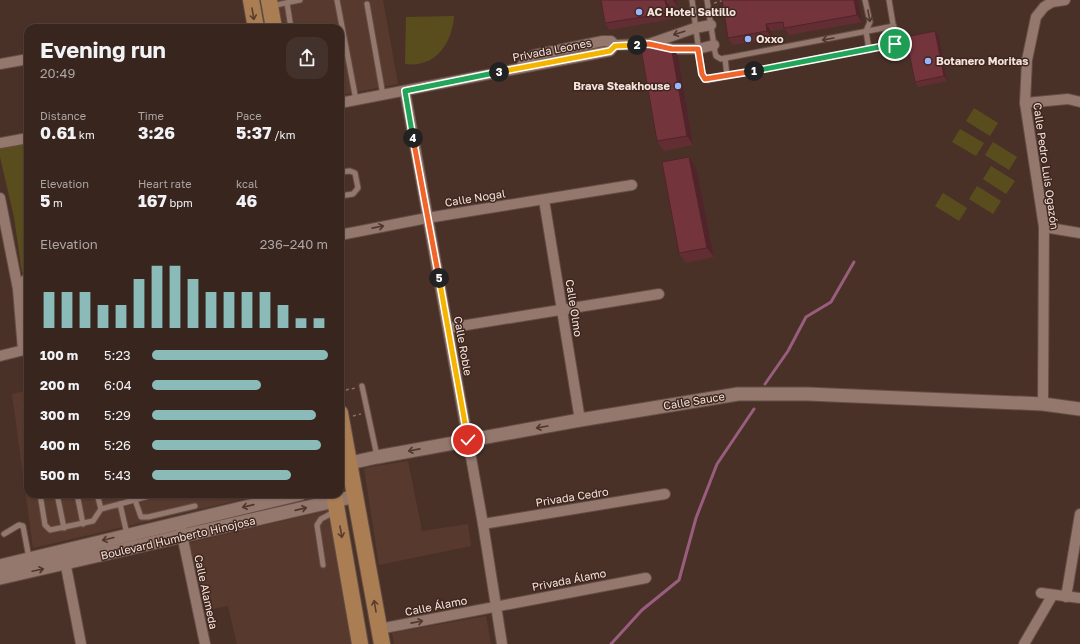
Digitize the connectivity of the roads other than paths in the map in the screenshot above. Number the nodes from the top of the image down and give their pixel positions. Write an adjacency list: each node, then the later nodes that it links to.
1 (251, 0): 12 (main road, one-way to 12)
2 (300, 0): 10 (lane)
3 (337, 0): 15 (lane)
4 (692, 0): 18 (lane)
5 (865, 0): 19 (lane, one-way to 19)
6 (889, 0): 17 (lane)
7 (1065, 0): 34 (street, Calle Pedro Luis Ogazón)
8 (708, 2): 16 (lane)
9 (270, 3): 10 (lane); 13 (main road)
10 (287, 3): 14 (lane)
11 (367, 4): 30 (lane)
12 (255, 24)
13 (273, 24)
14 (290, 24)
15 (342, 24)
16 (711, 25): 18 (street); 22 (lane)
17 (894, 26): 19 (lane); 24 (lane)
18 (695, 28): 21 (street, one-way to 21); 23 (lane)
19 (866, 31): 24 (lane); 25 (lane, one-way to 25)
20 (344, 37): 31 (lane)
21 (649, 44): 23 (street); 29 (street, Privada Leones)
22 (714, 45): 23 (street); 25 (lane)
23 (698, 49): 28 (lane)
24 (869, 50): 28 (lane)
25 (725, 58): 28 (lane)
26 (24, 60): 27 (street)
27 (0, 64)
28 (727, 76)
29 (405, 91): 30 (street, Privada Leones); 42 (street, Calle Roble)
30 (383, 94): 31 (street, Privada Leones)
31 (356, 100): 32 (street, Privada Leones)
32 (344, 102)
33 (1080, 102): 34 (street)
34 (1025, 103): 43 (street, Calle Pedro Luis Ogazón)
35 (24, 139): 36 (street)
36 (0, 143)
37 (344, 172): 39 (lane)
38 (632, 185): 41 (street, Calle Nogal)
39 (344, 195)
40 (0, 198): 47 (street)
41 (544, 200): 42 (street, Calle Nogal); 49 (street, Calle Olmo)
42 (427, 218): 45 (street, Calle Nogal, one-way to 42); 50 (street, Calle Roble)
43 (1044, 227): 44 (street); 55 (street, Calle Pedro Luis Ogazón)
44 (1080, 233)
45 (344, 234)
46 (24, 282): 47 (street)
47 (18, 289): 51 (street)
48 (659, 294): 49 (street)
49 (562, 310): 50 (street); 57 (street, Calle Olmo)
50 (448, 328): 59 (street, Calle Roble)
51 (24, 335)
52 (24, 350): 53 (street)
53 (0, 356)
54 (359, 387): 60 (lane)
55 (1043, 404): 56 (street, Calle Sauce); 57 (street, Calle Sauce)
56 (1080, 409)
57 (580, 420): 59 (street, Calle Sauce, one-way to 59)
58 (344, 435): 61 (main road)
59 (468, 440): 60 (street, Calle Sauce, one-way to 60); 81 (street, Calle Roble)
60 (377, 458): 61 (street, Calle Sauce)
61 (350, 463): 62 (street); 64 (main road)
62 (344, 471)
63 (666, 494): 81 (street, Privada Cedro)
64 (356, 496): 73 (street, Boulevard Humberto Hinojosa); 98 (main road, one-way to 64)
65 (41, 498): 82 (lane)
66 (58, 498): 82 (lane)
67 (78, 498): 80 (lane)
68 (98, 498): 76 (lane)
69 (140, 498): 71 (lane)
70 (283, 498): 72 (street, Boulevard Humberto Hinojosa)
71 (134, 500): 74 (lane); 75 (lane)
72 (271, 501): 78 (street); 79 (street, Boulevard Humberto Hinojosa, one-way to 79)
73 (336, 502): 78 (street, Boulevard Humberto Hinojosa, one-way to 73); 89 (lane); 101 (main road, one-way to 101)
74 (120, 504): 76 (lane); 84 (lane)
75 (195, 506)
76 (101, 509): 80 (lane)
77 (1080, 514): 95 (street)
78 (274, 515): 85 (street, Boulevard Humberto Hinojosa)
79 (180, 522): 84 (street, Boulevard Humberto Hinojosa); 85 (street, Calle Alameda)
80 (83, 524): 82 (lane)
81 (483, 524): 97 (street, Calle Roble)
82 (64, 528)
83 (4, 534): 87 (lane)
84 (127, 534): 86 (street, Boulevard Humberto Hinojosa, one-way to 86)
85 (182, 536): 88 (street, Boulevard Humberto Hinojosa); 100 (street, Calle Alameda)
86 (64, 550): 87 (street, Boulevard Humberto Hinojosa); 88 (street)
87 (29, 558): 90 (street, Boulevard Humberto Hinojosa)
88 (66, 564): 91 (street, Boulevard Humberto Hinojosa, one-way to 88); 99 (street)
89 (323, 565)
90 (0, 566)
91 (0, 578)
92 (646, 578): 97 (street, Privada Álamo)
93 (1041, 593): 94 (street)
94 (1052, 596): 95 (street); 103 (street)
95 (1066, 597): 96 (street)
96 (1080, 598)
97 (496, 606): 98 (street, Calle Álamo, one-way to 97); 102 (street, Calle Roble)
98 (381, 637)
99 (81, 644)
100 (205, 644)
101 (360, 644)
102 (502, 644)
103 (1024, 644)

